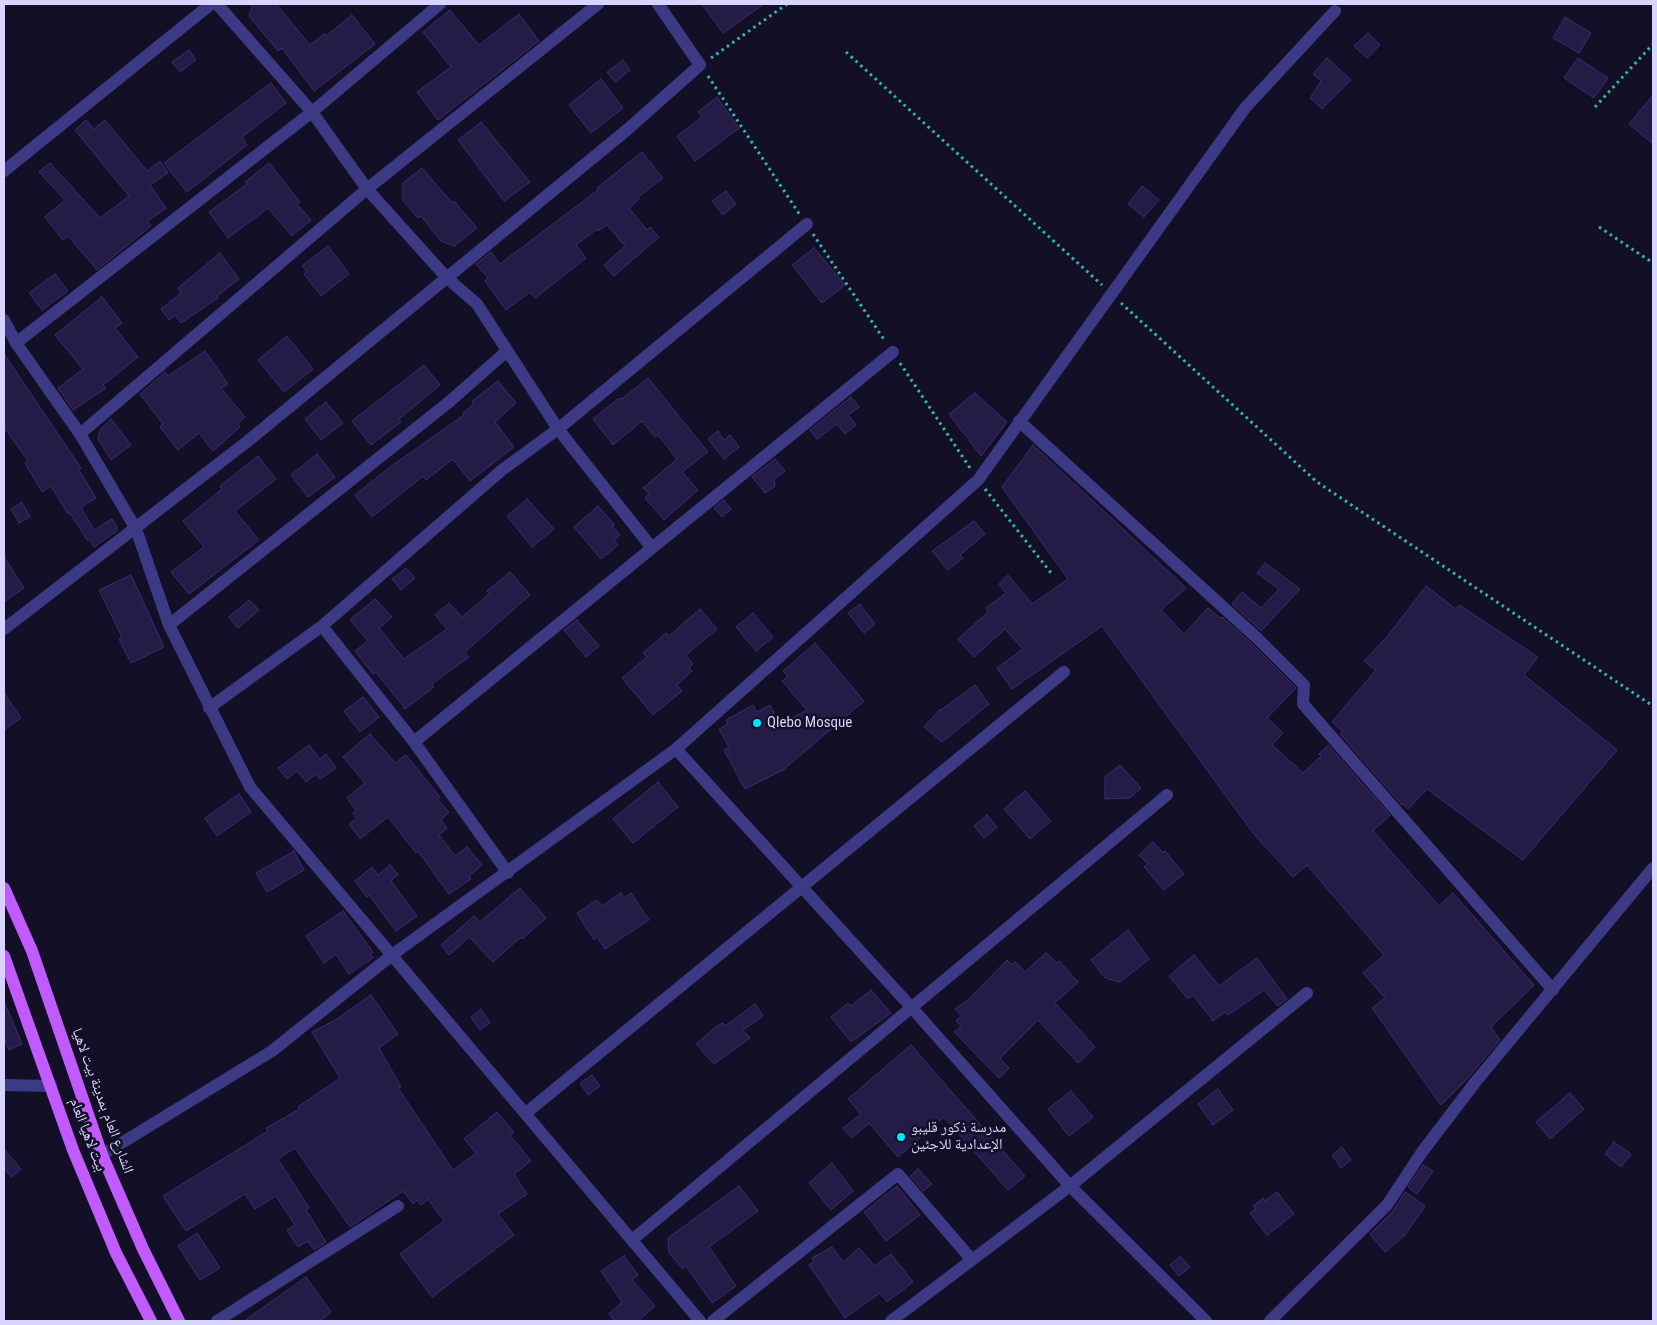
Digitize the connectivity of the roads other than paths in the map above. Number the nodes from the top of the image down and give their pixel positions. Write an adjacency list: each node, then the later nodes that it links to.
1 (211, 4): 8 (street)
2 (217, 4): 7 (street)
3 (440, 4): 7 (street)
4 (598, 4): 9 (street)
5 (658, 4): 11 (street)
6 (1335, 11): 16 (street)
7 (312, 112): 9 (street); 13 (street)
8 (4, 172)
9 (367, 189): 11 (street); 18 (street)
10 (807, 224): 17 (street)
11 (447, 278): 14 (street); 19 (street)
12 (4, 320): 13 (street)
13 (16, 343): 18 (street)
14 (507, 350): 17 (street); 21 (street)
15 (893, 352): 20 (street)
16 (1019, 421): 27 (street); 35 (street)
17 (558, 429): 20 (street); 22 (street)
18 (80, 434): 19 (street)
19 (136, 529): 21 (street); 23 (street)
20 (652, 548): 26 (street)
21 (169, 625): 25 (street)
22 (322, 626): 25 (street); 26 (street)
23 (4, 629)
24 (1064, 672): 32 (street)
25 (209, 708): 33 (street)
26 (414, 742): 30 (street)
27 (676, 749): 30 (street); 32 (street)
28 (1167, 795): 37 (street)
29 (1653, 868): 35 (street)
30 (508, 873): 33 (street)
31 (4, 888): 41 (main road, الشارع العام بمدينة بيت لاهيا)
32 (802, 888): 37 (street); 40 (street)
33 (392, 955): 40 (street); 41 (street)
34 (4, 956): 39 (main road, بيت لاهيا العام)
35 (1553, 990): 53 (street)
36 (1307, 993): 42 (street)
37 (912, 1008): 42 (street); 44 (street)
38 (4, 1085): 39 (street)
39 (51, 1086): 46 (main road, بيت لاهيا العام)
40 (526, 1113): 44 (street)
41 (102, 1155): 47 (main road, الشارع العام بمدينة بيت لاهيا)
42 (1070, 1186): 45 (street); 52 (street)
43 (398, 1206): 48 (street)
44 (632, 1240): 49 (street)
45 (972, 1260): 50 (street); 51 (street)
46 (151, 1321)
47 (179, 1321)
48 (217, 1321)
49 (700, 1321)
50 (714, 1321)
51 (891, 1321)
52 (1206, 1321)
53 (1270, 1321)

